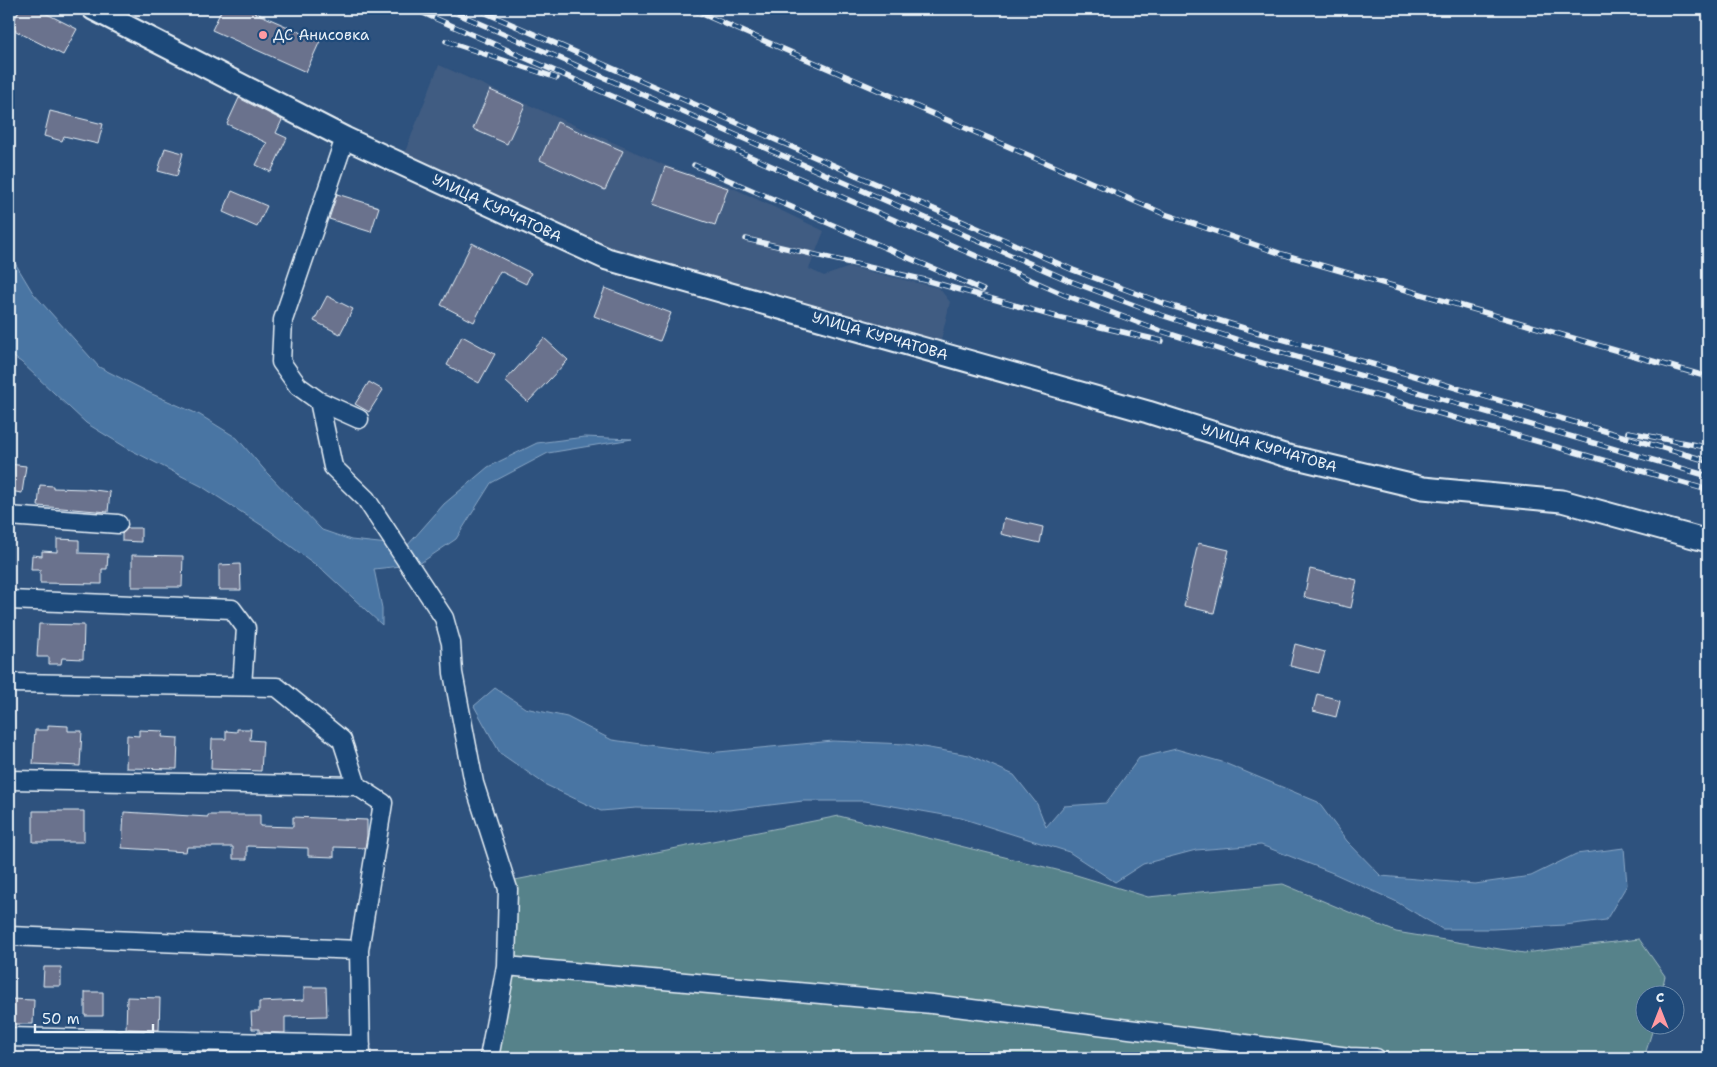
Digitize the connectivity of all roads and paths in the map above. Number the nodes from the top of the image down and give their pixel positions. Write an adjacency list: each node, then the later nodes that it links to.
1 (93, 9): 2 (street, УЛИЦА КУРЧАТОВА)
2 (345, 138): 3 (street); 7 (street, УЛИЦА КУРЧАТОВА)
3 (319, 401): 4 (street); 15 (street)
4 (359, 419)
5 (9, 516): 6 (street)
6 (118, 524)
7 (1708, 541)
8 (9, 600): 10 (street)
9 (9, 683): 10 (street)
10 (242, 686): 12 (street)
11 (9, 780): 12 (street)
12 (357, 786): 14 (street)
13 (9, 936): 14 (street)
14 (359, 950): 17 (street)
15 (506, 966): 18 (street); 19 (street)
16 (9, 1037): 17 (street)
17 (361, 1052)
18 (489, 1058)
19 (1376, 1058)

